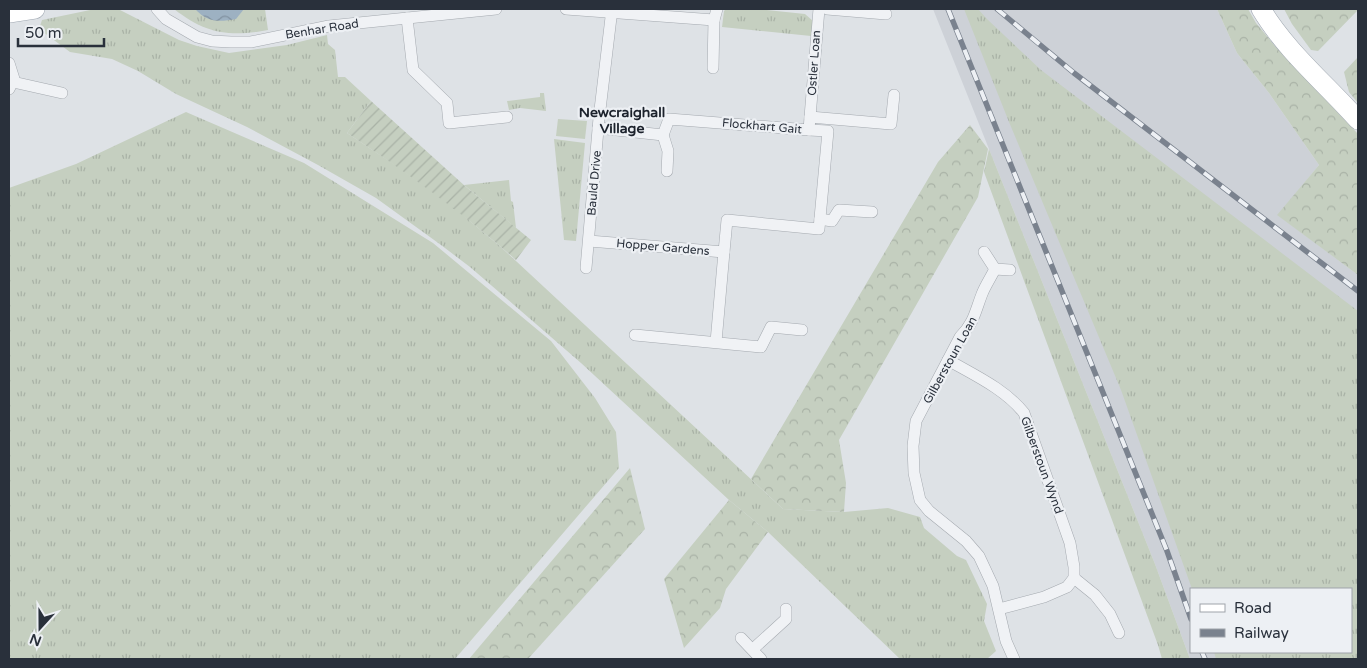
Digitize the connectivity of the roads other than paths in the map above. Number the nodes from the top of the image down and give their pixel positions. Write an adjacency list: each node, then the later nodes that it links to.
1 (35, 9): 9 (main road)
2 (157, 9): 12 (street, Benhar Road)
3 (496, 9): 12 (street, Benhar Road)
4 (566, 9): 8 (street)
5 (819, 9): 19 (street, Ostler Loan)
6 (828, 9): 11 (street)
7 (1262, 9): 20 (main road)
8 (612, 10): 10 (street); 21 (street, Bauld Drive)
9 (9, 13)
10 (716, 14): 14 (street)
11 (886, 14)
12 (407, 18): 18 (street)
13 (9, 63): 15 (street)
14 (714, 68)
15 (11, 86): 16 (street)
16 (62, 94)
17 (894, 95): 19 (street, Flockhart Gait)
18 (507, 117)
19 (810, 118): 22 (street, Flockhart Gait)
20 (1358, 120)
21 (598, 128): 23 (street); 27 (street, Bauld Drive)
22 (809, 130): 23 (street, Flockhart Gait); 26 (street)
23 (663, 135): 24 (street)
24 (667, 171)
25 (872, 212): 26 (street, Hopper Gardens)
26 (820, 219): 28 (street, Hopper Gardens)
27 (589, 241): 28 (street, Hopper Gardens); 30 (street, Bauld Drive)
28 (724, 252): 35 (street)
29 (984, 252): 31 (street)
30 (586, 268)
31 (995, 269): 32 (street); 36 (street, Gilberstoun Loan)
32 (1010, 270)
33 (802, 330): 35 (street)
34 (635, 335): 35 (street)
35 (716, 342)
36 (948, 360): 37 (street, Gilberstoun Wynd); 38 (street, Gilberstoun Loan)
37 (1074, 578): 38 (street); 40 (street)
38 (999, 609): 44 (street, Gilberstoun Loan)
39 (789, 618): 42 (street)
40 (1119, 633)
41 (741, 638): 42 (street)
42 (753, 649): 43 (street)
43 (761, 659)
44 (1014, 659)

